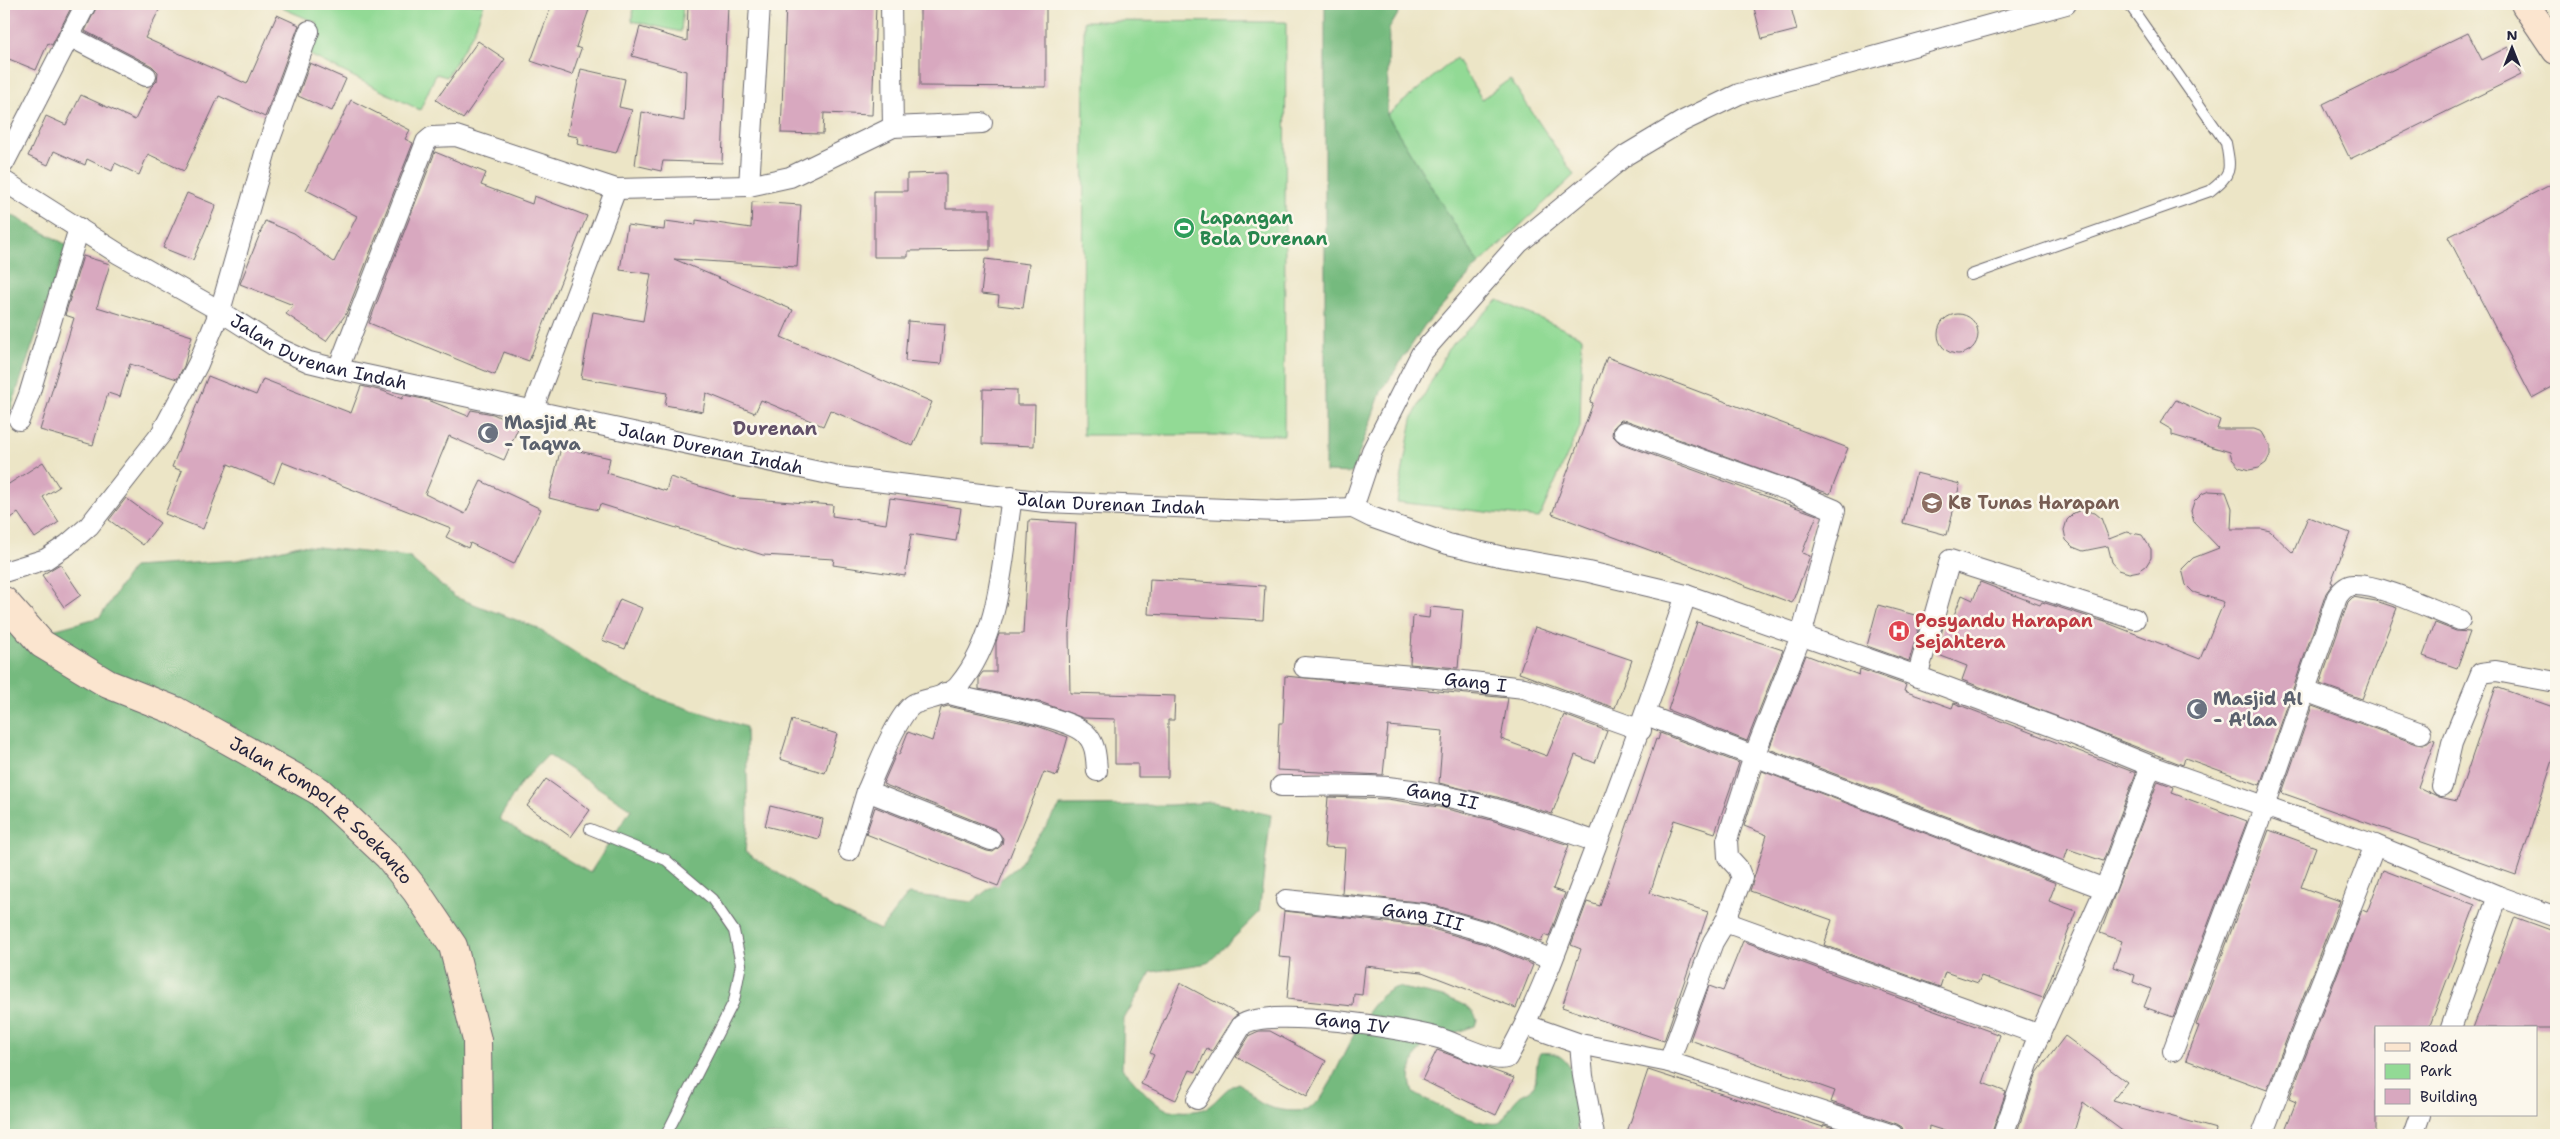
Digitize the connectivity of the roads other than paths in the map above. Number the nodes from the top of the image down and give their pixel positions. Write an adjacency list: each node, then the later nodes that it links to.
1 (86, 4): 8 (street)
2 (760, 4): 15 (street)
3 (891, 4): 12 (street)
4 (2066, 4): 25 (street)
5 (2129, 4): 18 (lane)
6 (2525, 4): 9 (main road)
7 (309, 31): 19 (street)
8 (70, 36): 10 (street); 13 (street)
9 (2556, 50)
10 (146, 76)
11 (982, 122): 12 (street)
12 (893, 126): 15 (street)
13 (4, 163)
14 (4, 181): 17 (street, Jalan Durenan Indah)
15 (749, 186): 16 (street)
16 (616, 189): 20 (street); 21 (street)
17 (79, 228): 19 (street, Jalan Durenan Indah); 22 (street)
18 (1971, 274)
19 (220, 311): 20 (street, Jalan Durenan Indah); 26 (street)
20 (338, 369): 21 (street, Jalan Durenan Indah)
21 (532, 411): 24 (street, Jalan Durenan Indah)
22 (19, 420)
23 (1624, 432): 31 (street)
24 (1012, 497): 25 (street, Jalan Durenan Indah); 36 (street)
25 (1353, 508): 27 (street)
26 (4, 572)
27 (1686, 596): 31 (street); 37 (street)
28 (4, 601): 65 (main road, Jalan Kompol R. Soekanto)
29 (2135, 620): 33 (street)
30 (2460, 620): 35 (street)
31 (1801, 636): 33 (street); 39 (street)
32 (1304, 668): 37 (street, Gang I)
33 (1917, 677): 40 (street)
34 (2556, 682): 43 (street)
35 (2305, 691): 38 (street); 45 (street)
36 (946, 693): 41 (street); 44 (street)
37 (1644, 723): 39 (street, Gang I); 48 (street)
38 (2421, 733)
39 (1754, 756): 51 (street, Gang I); 55 (street)
40 (2150, 766): 45 (street); 51 (street)
41 (1097, 772)
42 (1281, 786): 48 (street, Gang II)
43 (2442, 786)
44 (867, 791): 47 (street); 50 (street)
45 (2265, 806): 49 (street); 61 (street)
46 (590, 829): 66 (lane)
47 (991, 840)
48 (1597, 842): 56 (street)
49 (2375, 845): 52 (street); 70 (street)
50 (849, 851)
51 (2105, 889): 59 (street)
52 (2498, 896): 54 (street); 58 (street)
53 (1286, 900): 56 (street, Gang III)
54 (2556, 917)
55 (1725, 922): 59 (street); 62 (street)
56 (1552, 960): 57 (street)
57 (1526, 1025): 60 (street); 63 (street, Gang IV)
58 (2452, 1026)
59 (2040, 1035): 69 (street)
60 (1580, 1044): 62 (street); 67 (street)
61 (2173, 1050)
62 (1669, 1062): 68 (street)
63 (1197, 1099)
64 (2420, 1116): 71 (street)
65 (478, 1135)
66 (666, 1135)
67 (1594, 1135)
68 (1893, 1135)
69 (2003, 1135)
70 (2262, 1135)
71 (2413, 1135)

